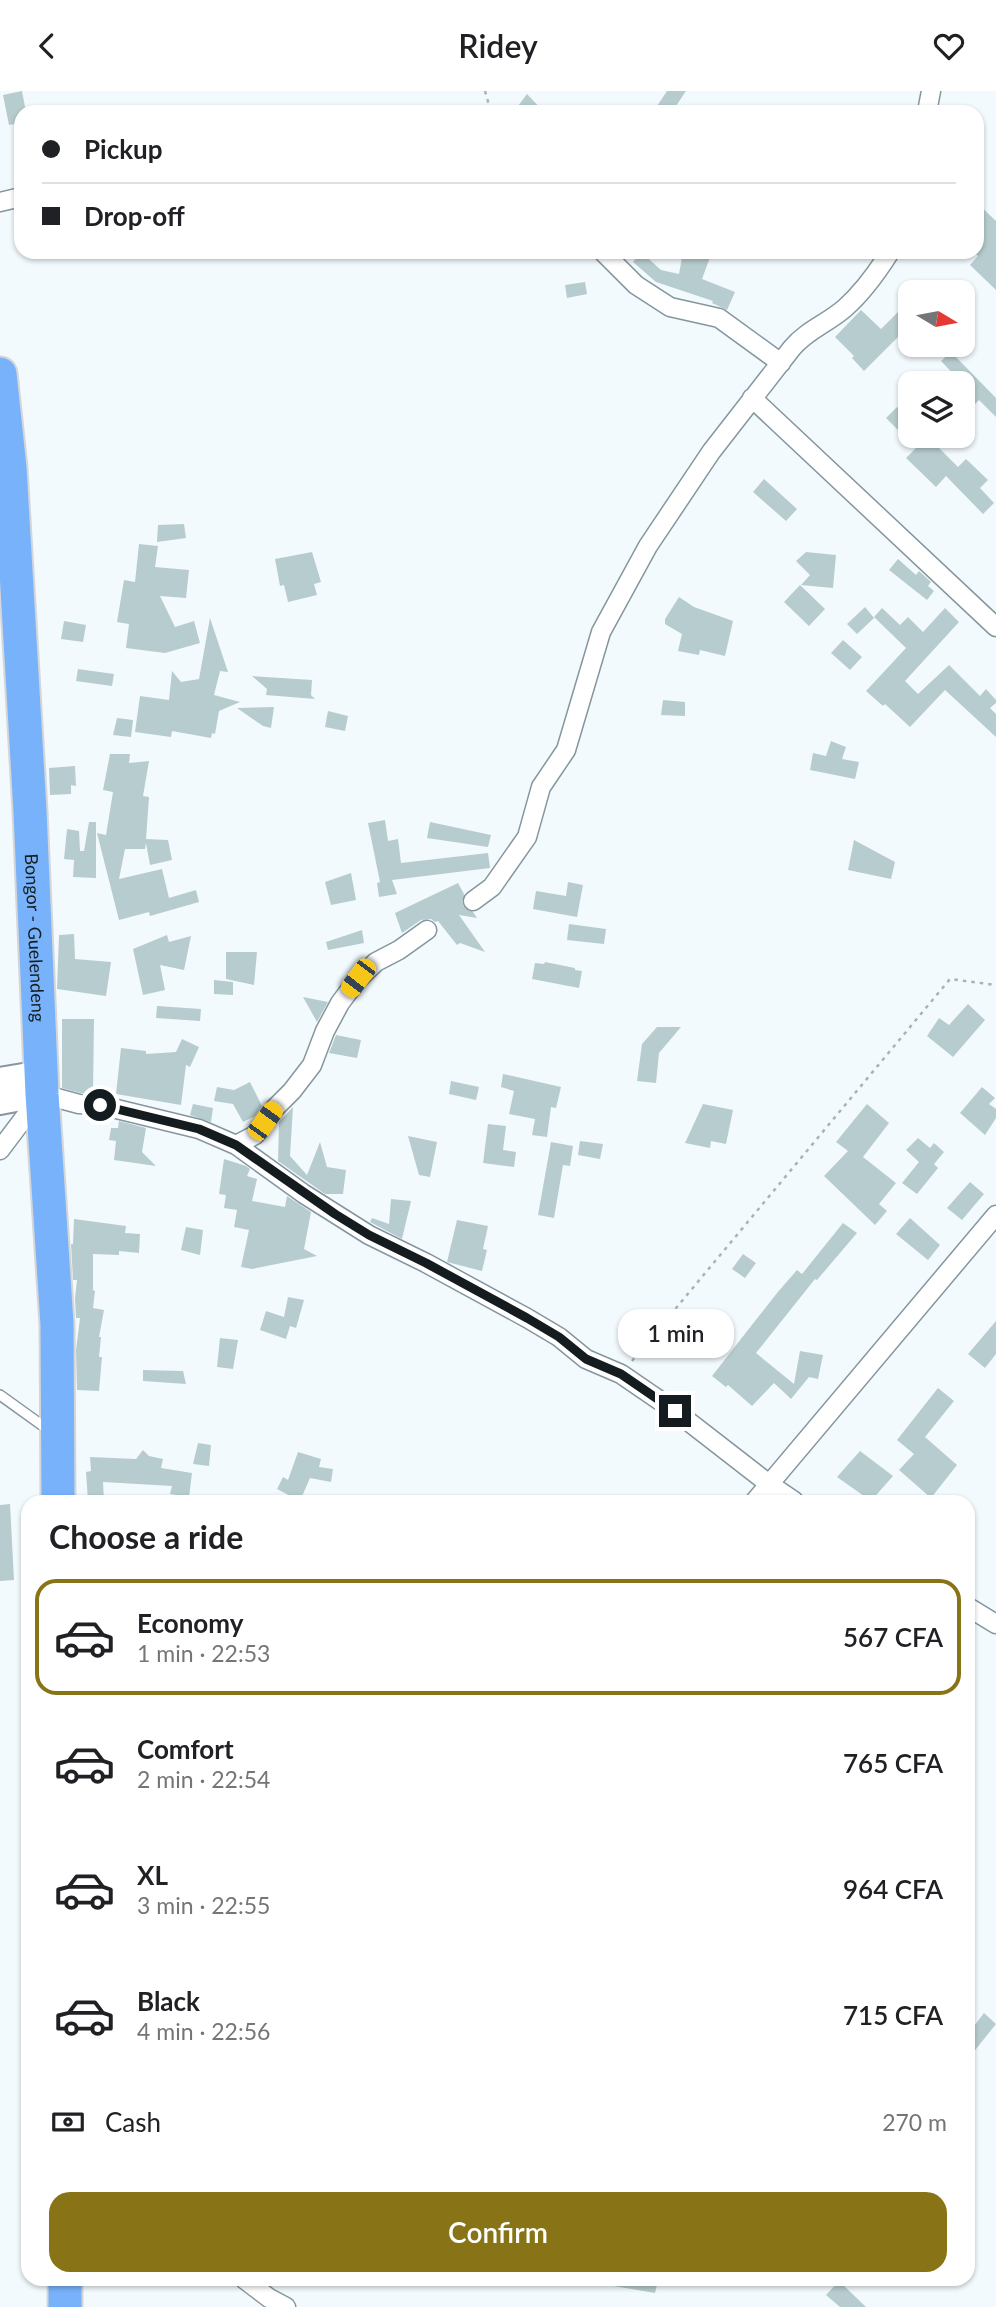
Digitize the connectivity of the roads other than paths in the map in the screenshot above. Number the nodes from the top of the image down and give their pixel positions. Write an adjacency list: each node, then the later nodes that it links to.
1 (610, 259): 3 (street)
2 (884, 259): 3 (street)
3 (781, 363): 5 (street)
4 (0, 375): 10 (highway, Bongor - Guelendeng)
5 (752, 398): 6 (street); 7 (street)
6 (996, 627)
7 (473, 901)
8 (427, 930): 12 (street)
9 (0, 1080): 10 (main road)
10 (42, 1084): 11 (main road); 12 (street); 13 (street); 16 (highway, Bongor - Guelendeng)
11 (0, 1102)
12 (236, 1145): 17 (street)
13 (0, 1150)
14 (996, 1215): 17 (street)
15 (0, 1395): 16 (lane)
16 (57, 1435): 18 (highway, Bongor - Guelendeng)
17 (769, 1484): 19 (street); 20 (street)
18 (58, 1495)
19 (760, 1495)
20 (785, 1495)
21 (975, 1611): 22 (street)
22 (996, 1624)
23 (65, 2286): 25 (highway)
24 (253, 2286): 26 (street)
25 (65, 2307)
26 (286, 2307)

